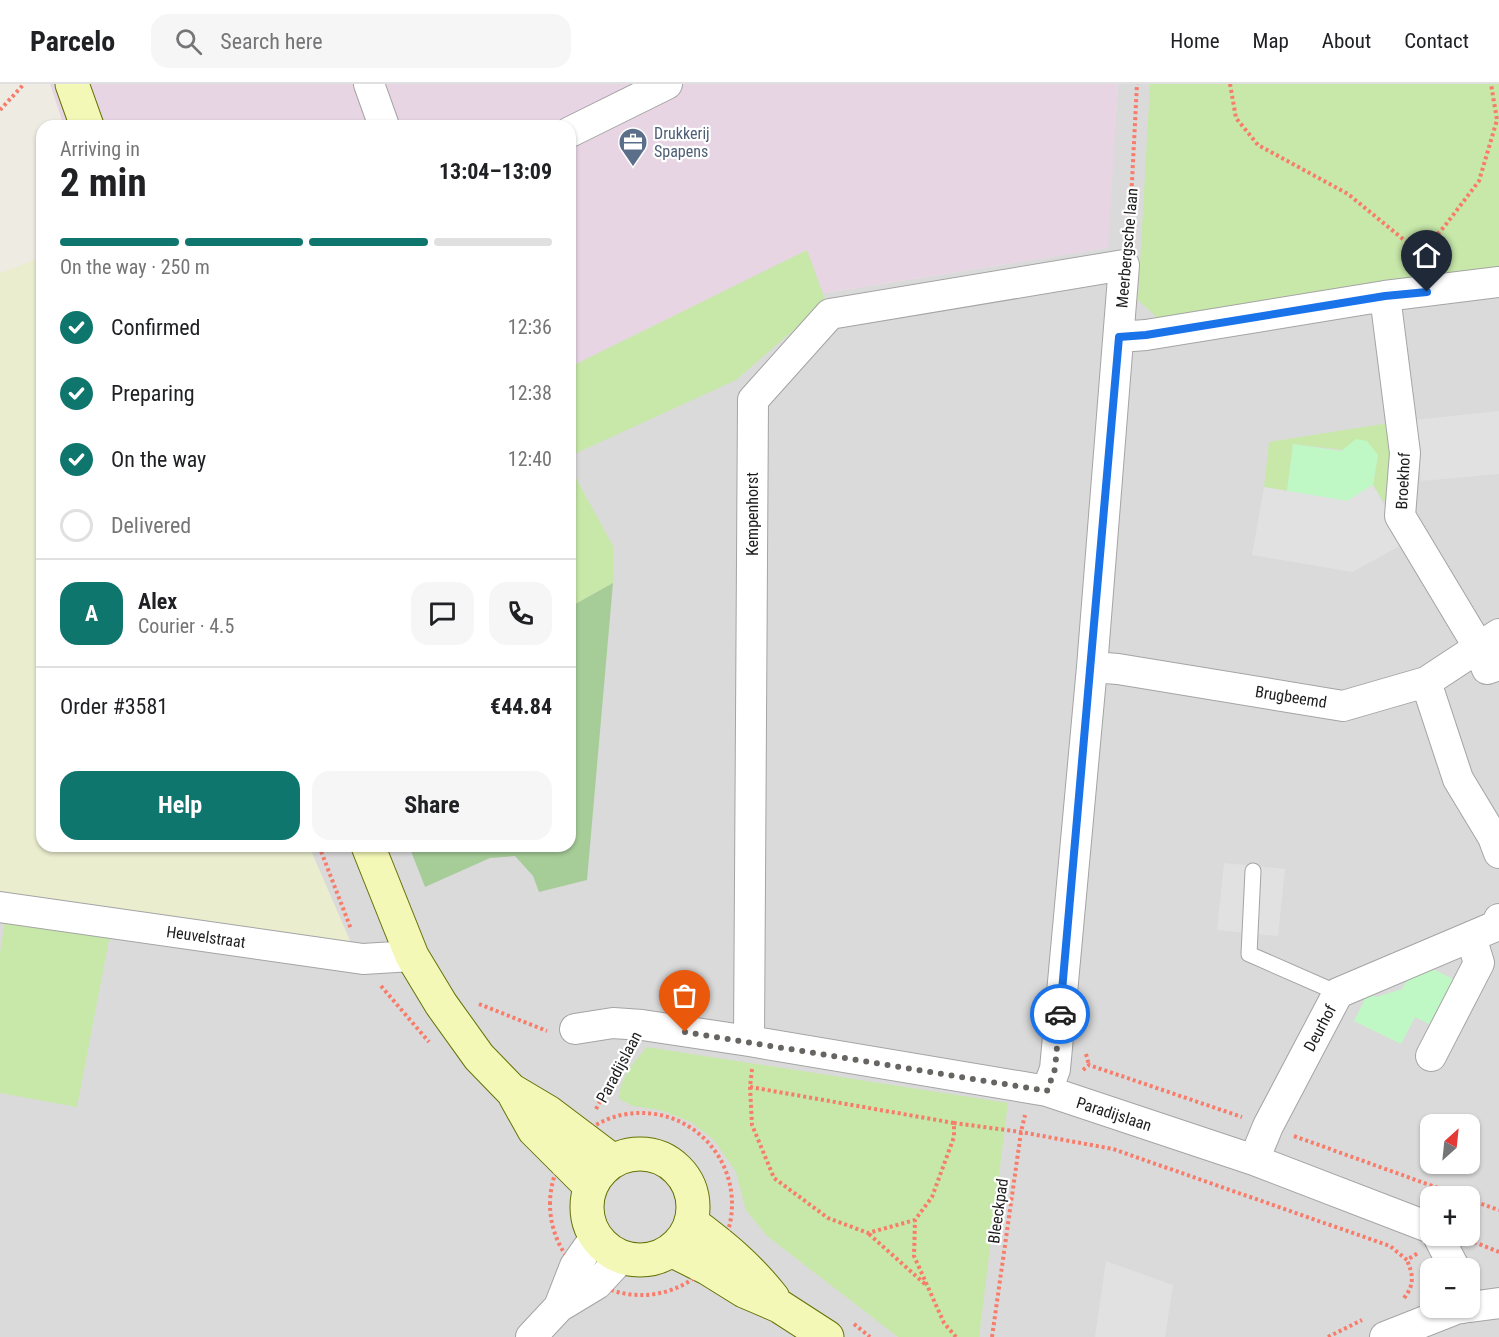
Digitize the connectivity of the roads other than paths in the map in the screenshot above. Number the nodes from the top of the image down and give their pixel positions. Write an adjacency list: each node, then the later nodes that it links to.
1 (72, 84): 4 (main road)
2 (369, 84): 5 (street)
3 (667, 84): 6 (street)
4 (85, 120)
5 (382, 120)
6 (576, 129)
7 (1124, 265): 10 (street, Meerbergsche laan); 23 (street, Kempenhorst)
8 (1499, 282): 9 (street)
9 (1395, 295): 10 (street); 11 (street, Broekhof)
10 (1119, 337): 12 (street, Meerbergsche laan)
11 (1492, 648): 13 (street, Brugbeemd)
12 (1092, 667): 13 (street, Brugbeemd); 26 (street, Meerbergsche laan)
13 (1426, 682): 15 (street)
14 (370, 852): 20 (main road)
15 (1499, 853)
16 (1253, 871): 21 (lane)
17 (0, 907): 20 (street, Heuvelstraat)
18 (1499, 919): 19 (street, Deurhof)
19 (1471, 937): 21 (street, Deurhof); 24 (street)
20 (412, 956): 25 (main road)
21 (1338, 993): 27 (street, Deurhof)
22 (575, 1029): 23 (street, Paradijslaan)
23 (752, 1042): 26 (street, Paradijslaan)
24 (1431, 1056)
25 (511, 1089): 28 (main road); 29 (main road)
26 (1039, 1090): 27 (street, Paradijslaan)
27 (1254, 1160): 31 (street, Paradijslaan)
28 (613, 1161): 29 (main road); 30 (main road)
29 (591, 1188): 32 (main road)
30 (691, 1222): 33 (main road); 36 (main road)
31 (1420, 1227)
32 (596, 1236): 34 (main road); 38 (street)
33 (671, 1250): 34 (main road); 36 (main road)
34 (622, 1257): 38 (street)
35 (1499, 1303): 37 (street)
36 (779, 1306): 40 (main road)
37 (1480, 1306)
38 (559, 1307): 41 (street)
39 (1435, 1318): 42 (street)
40 (837, 1328)
41 (531, 1337)
42 (1385, 1337)

